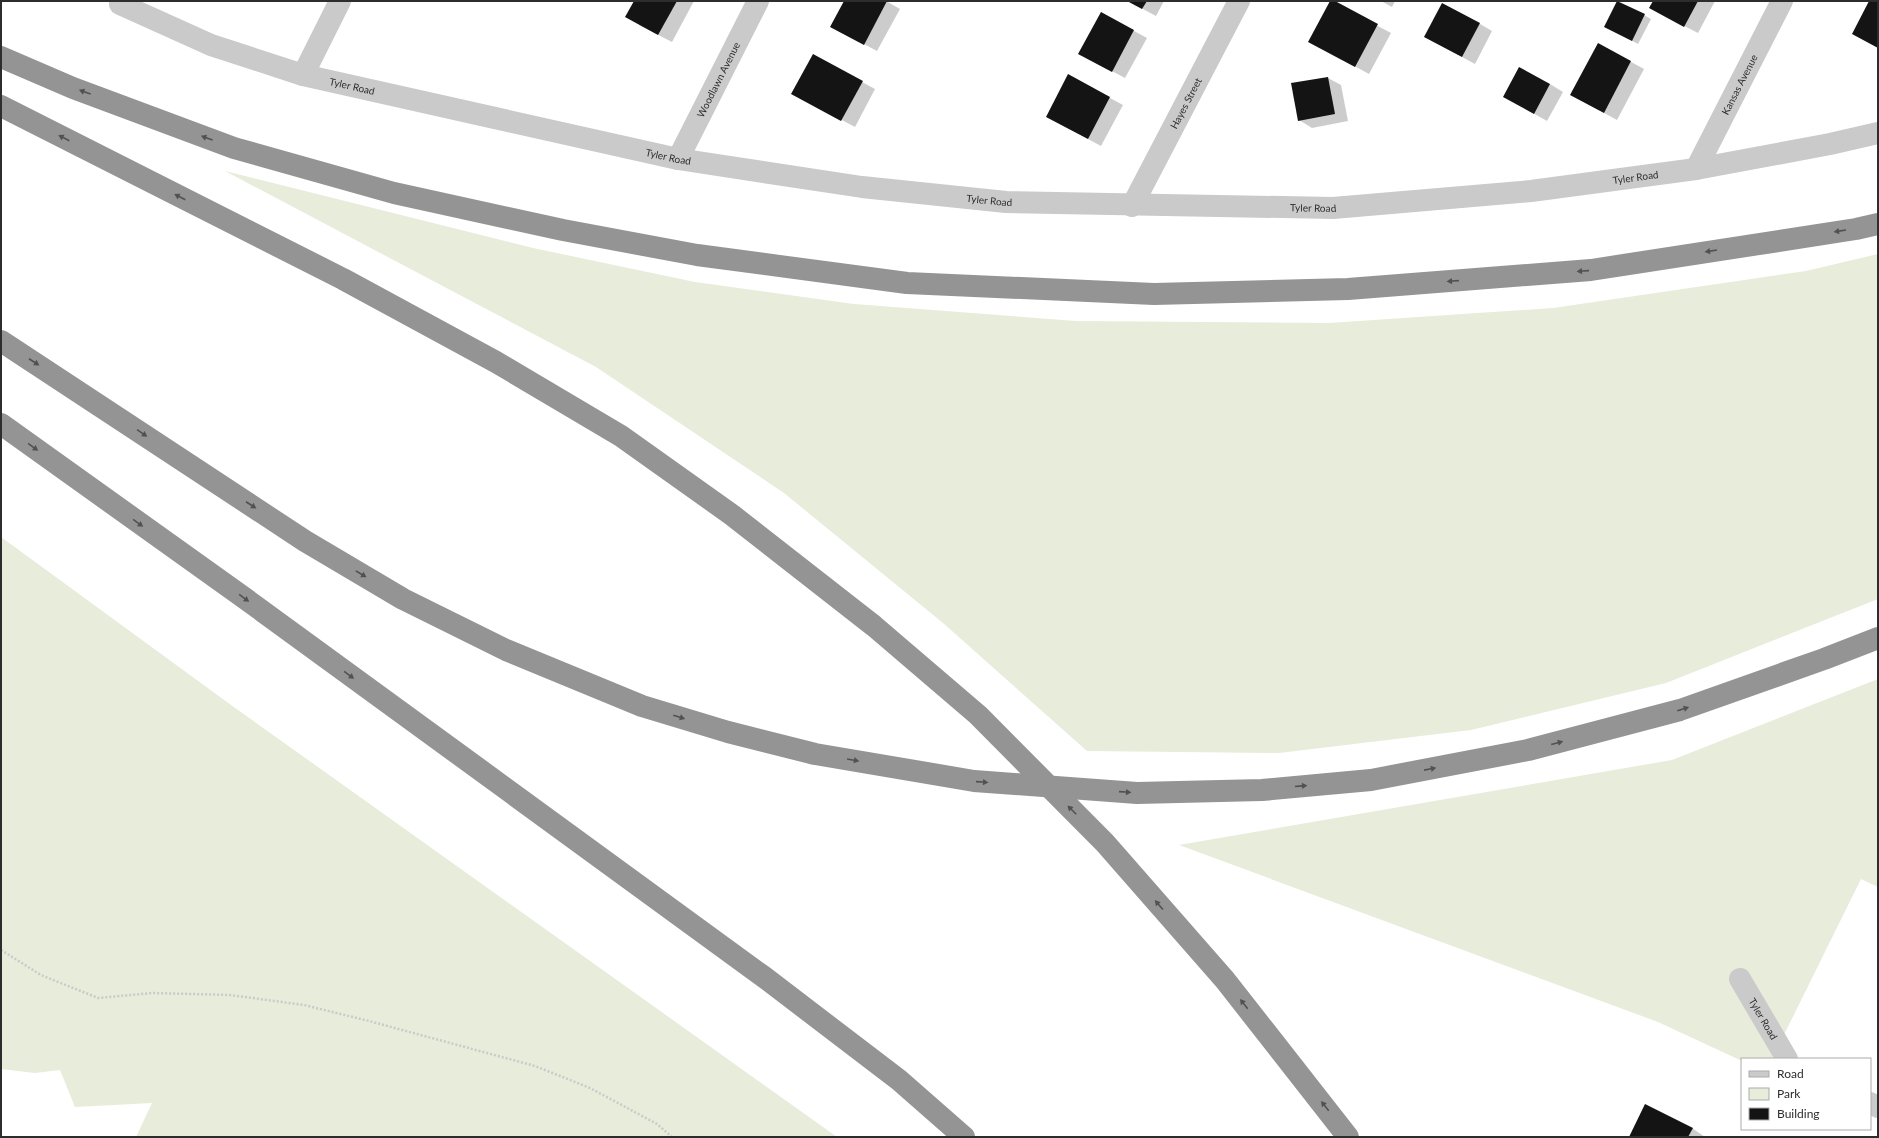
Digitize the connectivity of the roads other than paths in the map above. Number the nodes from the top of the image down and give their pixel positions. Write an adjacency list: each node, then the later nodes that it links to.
1 (340, 1): 7 (street)
2 (758, 1): 10 (street, Woodlawn Avenue)
3 (1239, 1): 12 (street, Hayes Street)
4 (1782, 1): 11 (street, Kansas Avenue)
5 (120, 4): 7 (street, Tyler Road)
6 (1, 57): 13 (highway, one-way to 6)
7 (303, 75): 10 (street, Tyler Road)
8 (1, 106): 20 (highway, one-way to 8)
9 (1878, 133): 11 (street, Tyler Road)
10 (678, 159): 12 (street, Tyler Road)
11 (1696, 169): 12 (street, Tyler Road)
12 (1132, 206)
13 (1878, 224)
14 (1, 341): 16 (highway, one-way to 16)
15 (1, 424): 19 (highway, one-way to 19)
16 (1878, 638)
17 (1740, 979): 18 (street, Tyler Road)
18 (1786, 1058)
19 (964, 1137)
20 (1348, 1137)

